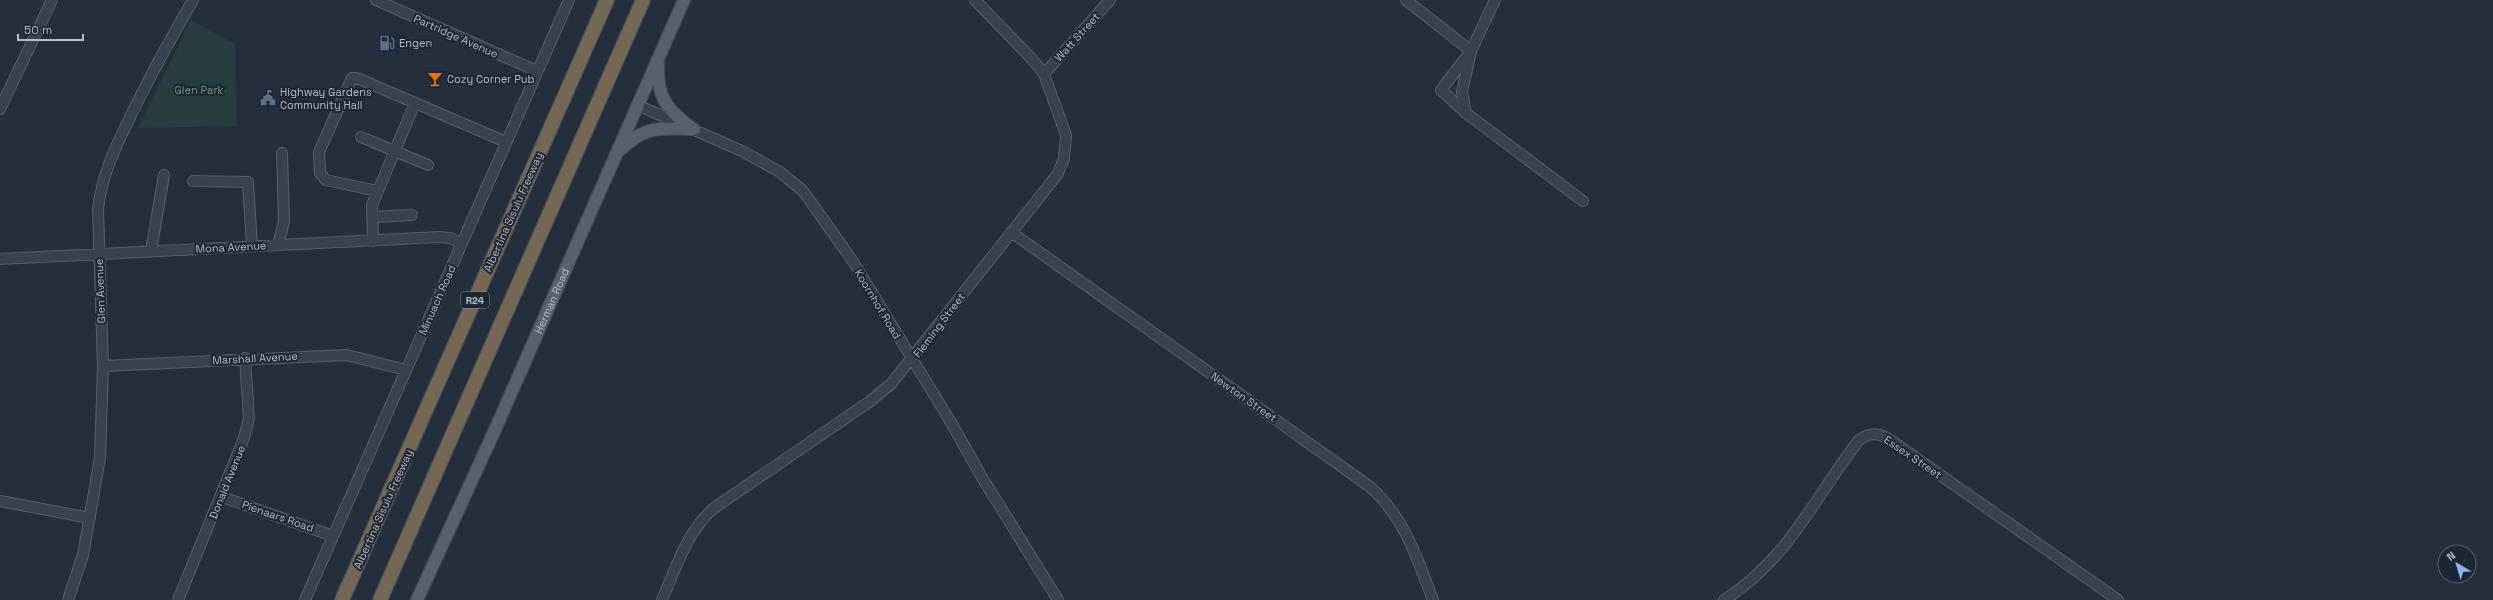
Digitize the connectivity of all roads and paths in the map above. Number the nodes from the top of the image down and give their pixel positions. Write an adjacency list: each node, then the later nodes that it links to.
1 (52, 0): 18 (street)
2 (193, 0): 39 (street, Glen Avenue)
3 (376, 0): 14 (street, Partridge Avenue)
4 (569, 0): 14 (street, Minuach Road)
5 (607, 0): 53 (highway, Albertina Sisulu Freeway / R24)
6 (643, 0): 54 (highway)
7 (684, 0): 13 (main road, Herman Road)
8 (975, 0): 15 (street, Fleming Street)
9 (1110, 0): 15 (street, Watt Street)
10 (1406, 0): 12 (street)
11 (1495, 0): 12 (street)
12 (1471, 51): 19 (street); 19 (street)
13 (658, 57): 17 (main road, Herman Road); 20 (main road)
14 (537, 71): 22 (street, Minuach Road)
15 (1044, 74): 33 (street, Fleming Street)
16 (415, 103): 22 (street); 23 (street); 29 (street)
17 (638, 105): 20 (street, Koornhof Road); 25 (main road, Herman Road)
18 (0, 109)
19 (1466, 113): 30 (street)
20 (692, 128): 25 (main road); 42 (street, Koornhof Road)
21 (361, 137): 23 (street)
22 (506, 142): 35 (street, Minuach Road)
23 (394, 150): 26 (street); 29 (street)
24 (282, 153): 36 (street)
25 (616, 154): 49 (main road, Herman Road)
26 (428, 165)
27 (164, 175): 38 (street)
28 (193, 181): 37 (street)
29 (377, 191): 32 (street)
30 (1583, 201)
31 (412, 215): 32 (street)
32 (372, 217): 34 (street)
33 (1011, 232): 42 (street, Fleming Street); 57 (street, Newton Street)
34 (373, 240): 35 (street, Mona Avenue); 36 (street, Mona Avenue)
35 (461, 244): 44 (street, Minuach Road)
36 (278, 245): 37 (street, Mona Avenue)
37 (252, 246): 38 (street, Mona Avenue)
38 (151, 251): 39 (street, Mona Avenue)
39 (99, 253): 40 (street, Mona Avenue); 43 (street, Glen Avenue)
40 (0, 259)
41 (245, 358): 43 (street, Marshall Avenue); 44 (street, Marshall Avenue); 45 (street, Donald Avenue)
42 (912, 360): 55 (street, Fleming Street); 56 (street, Koornhof Road)
43 (103, 366): 47 (street, Glen Avenue)
44 (406, 370): 48 (street, Minuach Road)
45 (222, 497): 48 (street, Pienaars Road); 51 (street, Donald Avenue)
46 (0, 500): 47 (street)
47 (90, 518): 50 (street, Glen Avenue)
48 (334, 536): 52 (street, Minuach Road)
49 (420, 597)
50 (68, 600)
51 (178, 600)
52 (305, 600)
53 (342, 600)
54 (380, 600)
55 (662, 600)
56 (1058, 600)
57 (1433, 600)
58 (1724, 600): 59 (street, Essex Street)
59 (2118, 600)

